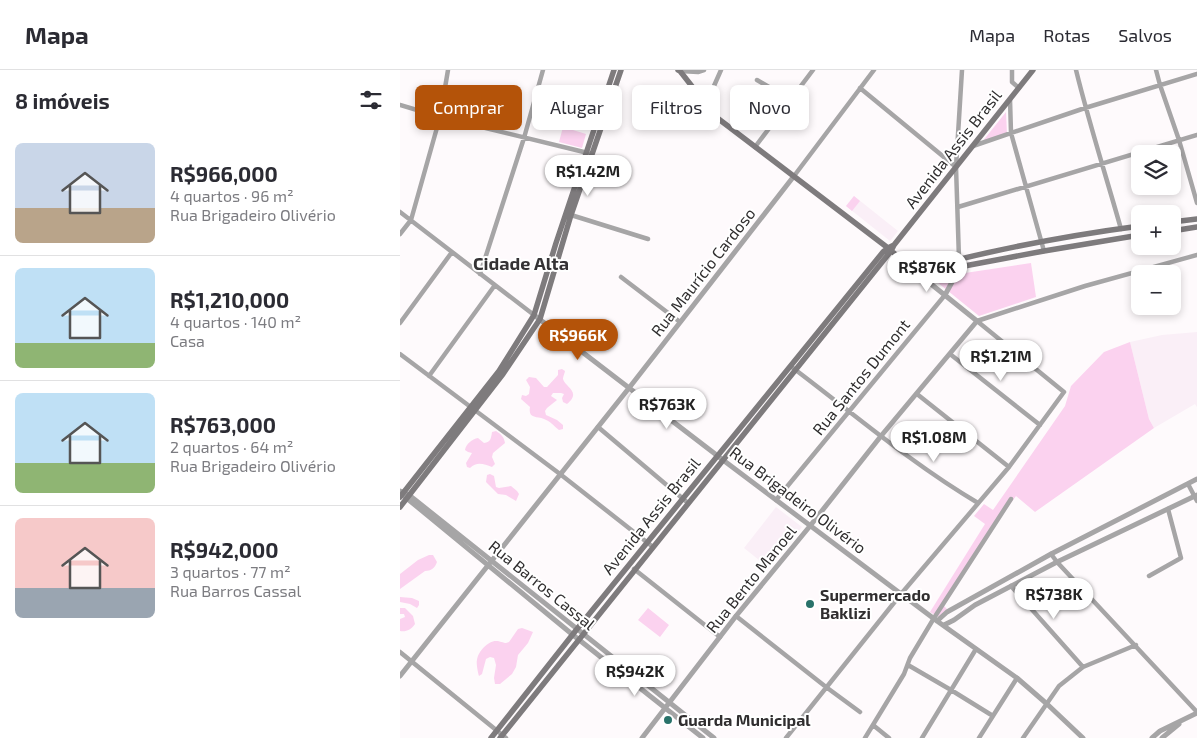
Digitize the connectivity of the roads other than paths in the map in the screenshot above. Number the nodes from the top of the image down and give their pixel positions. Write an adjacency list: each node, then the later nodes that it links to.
1 (448, 70): 17 (street)
2 (543, 70): 38 (street)
3 (614, 70): 18 (main road)
4 (620, 70): 19 (main road)
5 (679, 70): 6 (street); 20 (main road)
6 (704, 70)
7 (721, 70): 21 (street)
8 (813, 70): 23 (street)
9 (874, 70): 25 (street, Rua Maurício Cardoso)
10 (962, 70): 44 (street)
11 (1012, 70): 26 (street)
12 (1033, 70): 26 (main road, Avenida Assis Brasil)
13 (1076, 70): 29 (street)
14 (1156, 70): 24 (street)
15 (1197, 74): 24 (street)
16 (757, 80): 22 (street)
17 (445, 85)
18 (611, 85)
19 (612, 85)
20 (691, 85)
21 (714, 85)
22 (766, 85)
23 (802, 85)
24 (1160, 85): 29 (street); 39 (street)
25 (860, 88): 44 (street); 45 (street, Rua Maurício Cardoso)
26 (1019, 88): 27 (main road, Avenida Assis Brasil)
27 (1010, 99): 36 (street); 40 (main road, Avenida Assis Brasil)
28 (400, 105): 30 (street)
29 (1085, 108): 36 (street); 43 (street)
30 (415, 109)
31 (720, 120): 41 (main road)
32 (436, 130): 53 (street)
33 (493, 130): 38 (street)
34 (596, 130): 42 (main road)
35 (769, 130): 41 (street)
36 (1011, 133): 40 (street); 47 (street)
37 (1197, 135): 39 (street)
38 (524, 138): 42 (street); 71 (street)
39 (1179, 140): 43 (street); 48 (street)
40 (973, 146): 44 (main road, Avenida Assis Brasil)
41 (756, 147): 45 (main road)
42 (589, 153): 46 (main road)
43 (1103, 163): 47 (street); 57 (street)
44 (956, 167): 49 (street); 64 (main road, Avenida Assis Brasil)
45 (794, 176): 64 (main road); 78 (street, Rua Maurício Cardoso)
46 (580, 181): 51 (main road); 63 (main road)
47 (1026, 186): 49 (street); 62 (street)
48 (1197, 203)
49 (958, 207): 68 (street)
50 (400, 212): 53 (street, Rua Brigadeiro Olivério)
51 (571, 215): 61 (street); 63 (main road)
52 (1197, 219): 54 (main road)
53 (411, 220): 59 (street); 66 (street, Rua Brigadeiro Olivério)
54 (1181, 221)
55 (1131, 227): 57 (main road)
56 (1197, 228): 58 (main road)
57 (1121, 229): 62 (main road)
58 (1181, 230)
59 (400, 234)
60 (1131, 236): 65 (main road)
61 (648, 239)
62 (1042, 241): 65 (street); 68 (main road)
63 (559, 244): 76 (main road)
64 (891, 248): 69 (main road); 82 (main road, Avenida Assis Brasil)
65 (1044, 251): 70 (main road)
66 (452, 252): 71 (street, Rua Brigadeiro Olivério); 79 (street)
67 (1197, 255): 77 (street)
68 (959, 259): 69 (main road); 70 (street)
69 (908, 264): 72 (main road)
70 (959, 267): 72 (main road); 75 (street, Rua Santos Dumont)
71 (480, 274): 74 (street, Rua Brigadeiro Olivério)
72 (921, 276): 75 (street)
73 (621, 277): 78 (street)
74 (495, 285): 76 (street, Rua Brigadeiro Olivério); 83 (street)
75 (945, 295): 77 (street); 87 (street, Rua Santos Dumont)
76 (537, 317): 84 (street, Rua Brigadeiro Olivério); 86 (main road)
77 (977, 321): 81 (street, Rua Bento Manoel); 88 (street)
78 (680, 322): 84 (street, Rua Maurício Cardoso)
79 (400, 323)
80 (400, 354): 83 (street)
81 (950, 354): 85 (street, Rua Bento Manoel); 88 (street)
82 (793, 367): 87 (street); 91 (main road, Avenida Assis Brasil)
83 (429, 376): 86 (street)
84 (629, 388): 89 (street, Rua Maurício Cardoso); 91 (street, Rua Brigadeiro Olivério)
85 (917, 394): 90 (street, Rua Bento Manoel); 92 (street)
86 (473, 409): 93 (street); 96 (main road)
87 (850, 411): 90 (street); 99 (street, Rua Santos Dumont)
88 (1040, 425): 92 (street)
89 (598, 427): 93 (street, Rua Maurício Cardoso); 100 (street)
90 (881, 436): 101 (street); 104 (street, Rua Bento Manoel)
91 (720, 458): 99 (street, Rua Brigadeiro Olivério); 100 (main road, Avenida Assis Brasil)
92 (1009, 467): 101 (street)
93 (560, 474): 105 (street); 109 (street, Rua Maurício Cardoso)
94 (1197, 479): 95 (street)
95 (1188, 484): 97 (street); 107 (street)
96 (403, 494): 102 (main road); 109 (street, Rua Barros Cassal)
97 (1196, 497): 103 (street)
98 (1011, 499): 120 (street)
99 (776, 500): 104 (street, Rua Brigadeiro Olivério)
100 (686, 501): 105 (main road, Avenida Assis Brasil); 106 (main road, Avenida Assis Brasil)
101 (978, 503): 116 (street)
102 (400, 507)
103 (1168, 509): 108 (street); 112 (street)
104 (810, 526): 116 (street, Rua Brigadeiro Olivério); 119 (street, Rua Bento Manoel)
105 (647, 542): 106 (street); 110 (main road, Avenida Assis Brasil)
106 (653, 546): 111 (main road, Avenida Assis Brasil)
107 (1051, 554): 108 (street); 114 (street)
108 (1057, 562): 113 (street); 126 (street)
109 (490, 563): 115 (street, Rua Barros Cassal); 118 (street, Rua Barros Cassal); 129 (street, Rua Maurício Cardoso)
110 (629, 565): 111 (street); 122 (main road, Avenida Assis Brasil)
111 (635, 569): 124 (main road, Avenida Assis Brasil); 125 (street)
112 (1149, 576)
113 (1011, 586): 117 (street); 132 (street)
114 (987, 589): 117 (street); 120 (street)
115 (532, 592): 118 (street); 122 (street, Rua Barros Cassal)
116 (901, 594): 120 (street, Rua Brigadeiro Olivério); 135 (street)
117 (991, 596): 121 (street)
118 (527, 598): 123 (street, Rua Barros Cassal)
119 (736, 616): 125 (street, Rua Bento Manoel); 135 (street)
120 (936, 620): 121 (street, Rua Brigadeiro Olivério); 131 (street)
121 (944, 625): 127 (street, Rua Brigadeiro Olivério)
122 (577, 629): 123 (main road, Avenida Assis Brasil); 124 (street, Rua Barros Cassal)
123 (572, 635): 124 (street, Rua Barros Cassal); 130 (main road, Avenida Assis Brasil)
124 (581, 637): 130 (main road, Avenida Assis Brasil); 137 (street, Rua Barros Cassal); 139 (street, Rua Barros Cassal)
125 (720, 637): 137 (street, Rua Bento Manoel)
126 (1136, 645): 132 (street); 141 (street)
127 (976, 649): 134 (street, Rua Brigadeiro Olivério); 136 (street)
128 (400, 652): 129 (street)
129 (412, 662): 133 (street, Rua Maurício Cardoso); 145 (street)
130 (553, 665): 145 (main road, Avenida Assis Brasil)
131 (908, 665): 136 (street); 144 (street)
132 (1083, 667): 138 (street)
133 (400, 676)
134 (1016, 678): 138 (street, Rua Brigadeiro Olivério); 142 (street)
135 (826, 687): 140 (street); 150 (street)
136 (951, 690): 142 (street); 153 (street)
137 (670, 702): 139 (street, Rua Bento Manoel); 149 (street, Rua Barros Cassal)
138 (1047, 704): 155 (street); 156 (street, Rua Brigadeiro Olivério)
139 (665, 708): 147 (street, Rua Bento Manoel); 148 (street, Rua Barros Cassal)
140 (860, 712)
141 (1197, 713): 143 (street)
142 (994, 716): 154 (street)
143 (1185, 719): 157 (street); 158 (street)
144 (873, 726): 151 (street); 152 (street)
145 (501, 736): 146 (main road, Avenida Assis Brasil)
146 (491, 738)
147 (642, 738)
148 (703, 738)
149 (714, 738)
150 (786, 738)
151 (865, 738)
152 (889, 738)
153 (922, 738)
154 (979, 738)
155 (1023, 738)
156 (1083, 738)
157 (1152, 738)
158 (1162, 738)

